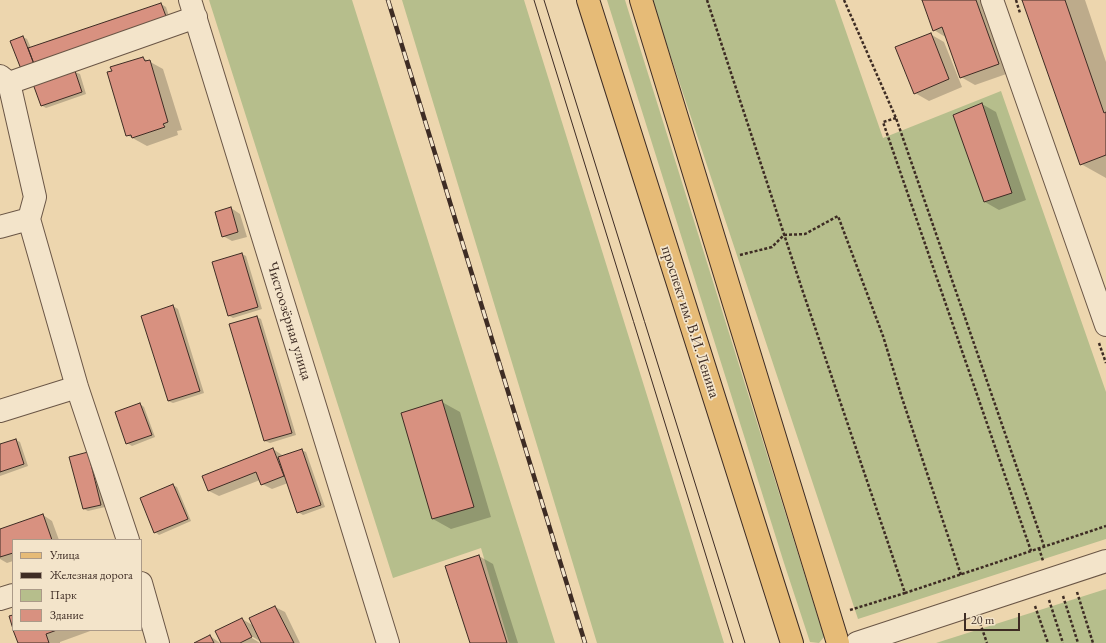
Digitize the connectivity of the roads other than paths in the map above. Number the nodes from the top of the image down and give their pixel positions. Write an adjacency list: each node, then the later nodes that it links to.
1 (588, 0): 18 (main road, проспект им. В.И. Ленина)
2 (641, 0): 19 (main road)
3 (992, 0): 8 (street)
4 (193, 9): 5 (street); 17 (street, Чистоозёрная улица)
5 (4, 80): 6 (street)
6 (29, 219): 7 (street); 9 (street)
7 (0, 227)
8 (1106, 325)
9 (77, 387): 10 (street); 11 (street)
10 (0, 412)
11 (128, 539)
12 (1106, 561): 20 (street)
13 (142, 587): 16 (street)
14 (12, 595): 15 (street)
15 (0, 599)
16 (158, 643)
17 (388, 643)
18 (792, 643)
19 (838, 643)
20 (857, 643)

